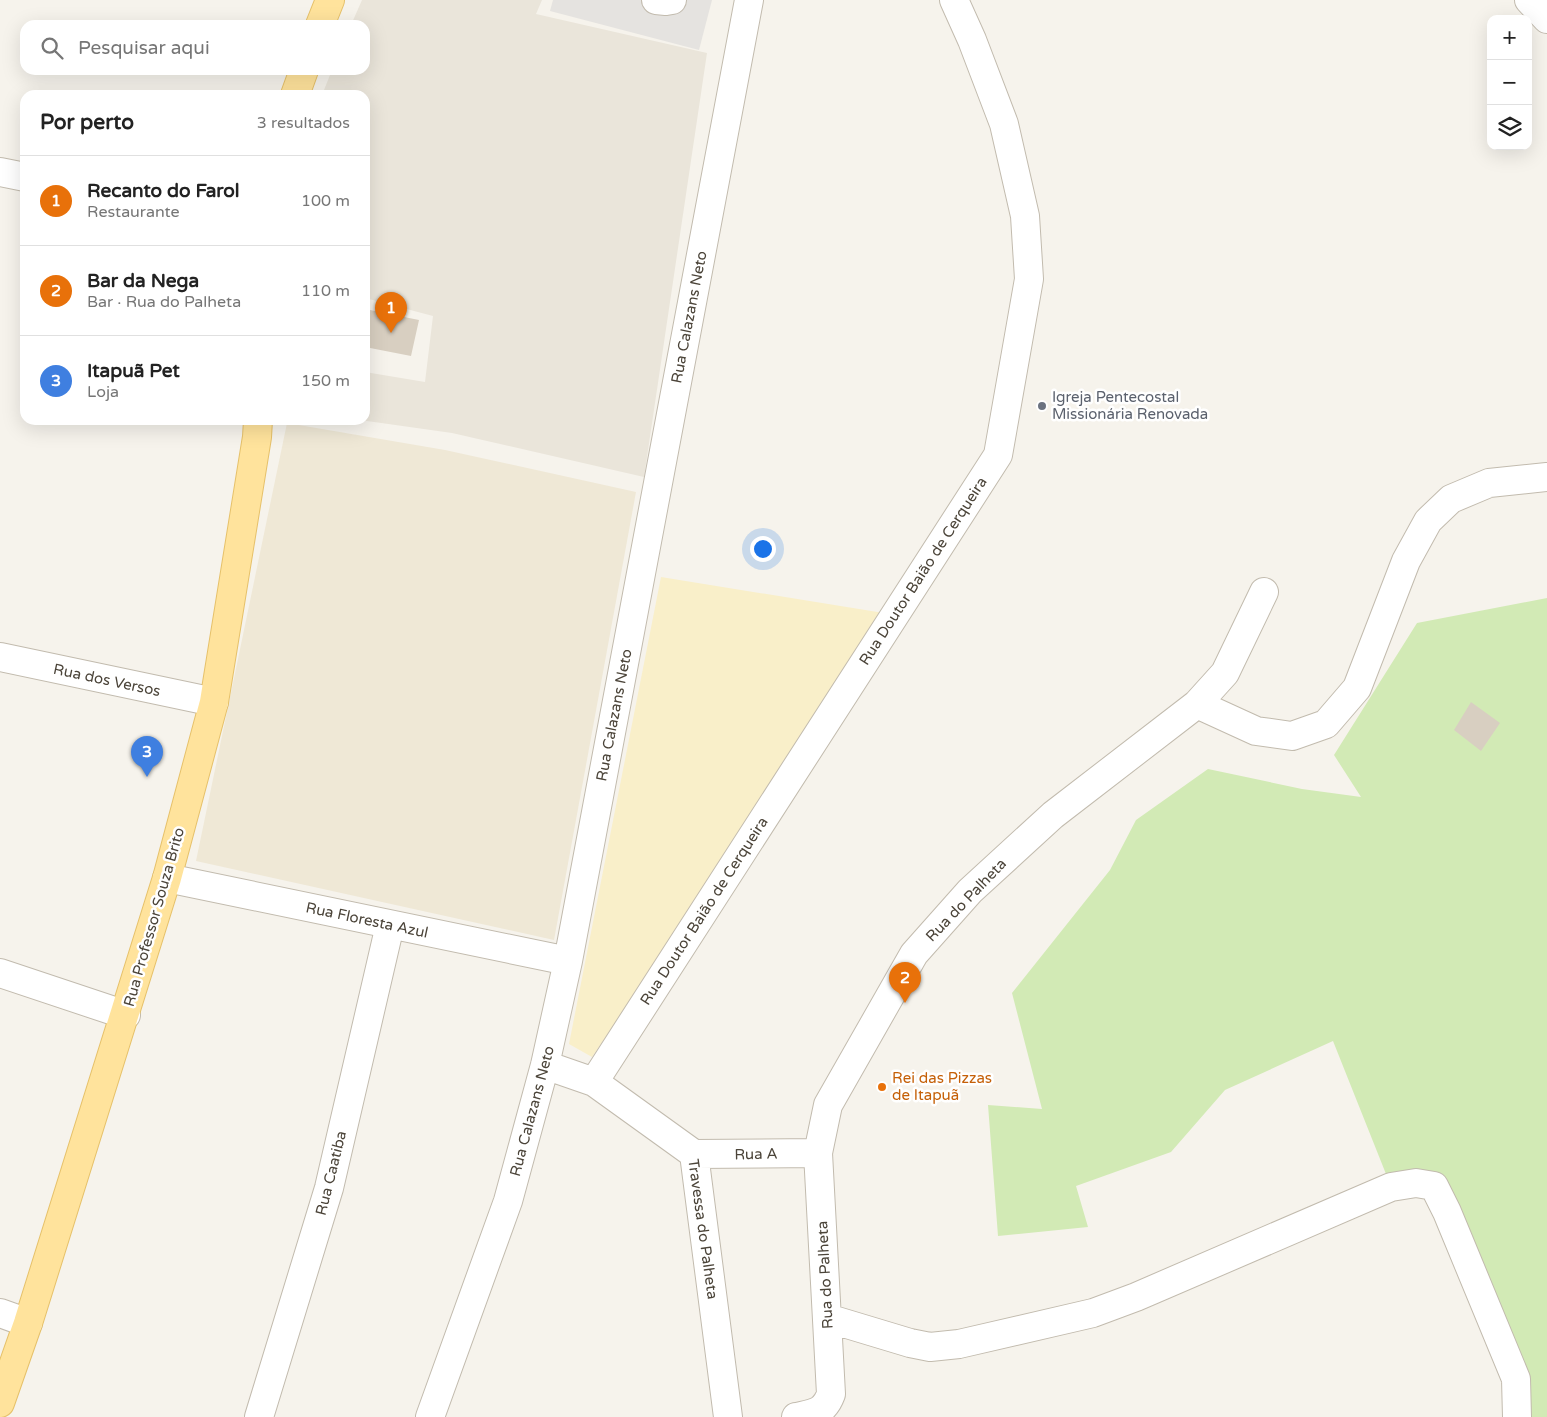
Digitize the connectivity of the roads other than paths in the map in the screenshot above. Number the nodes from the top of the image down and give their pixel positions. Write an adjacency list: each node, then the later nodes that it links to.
1 (330, 0): 8 (main road)
2 (656, 0): 3 (street)
3 (672, 0)
4 (749, 0): 21 (street, Rua Calazans Neto)
5 (954, 0): 25 (street, Rua Doutor Baião de Cerqueira)
6 (1530, 0): 7 (street)
7 (1547, 19)
8 (322, 20)
9 (302, 75): 10 (main road)
10 (296, 90)
11 (0, 172): 12 (street)
12 (20, 176)
13 (257, 425): 17 (main road, Rua Professor Souza Brito)
14 (1547, 478): 18 (street)
15 (1264, 592): 18 (street, Rua do Palheta)
16 (0, 657): 17 (street, Rua dos Versos)
17 (214, 702): 19 (main road, Rua Professor Souza Brito)
18 (1198, 704): 26 (street, Rua do Palheta)
19 (167, 878): 20 (street, Rua Floresta Azul); 23 (main road, Rua Professor Souza Brito)
20 (390, 925): 21 (street, Rua Floresta Azul); 32 (street, Rua Caatiba)
21 (568, 961): 24 (street, Rua Calazans Neto)
22 (0, 973): 23 (street)
23 (126, 1015): 30 (main road, Rua Professor Souza Brito)
24 (545, 1065): 25 (street, Travessa do Palheta); 33 (street, Rua Calazans Neto)
25 (594, 1082): 27 (street, Travessa do Palheta)
26 (818, 1153): 27 (street, Rua A); 29 (street, Rua do Palheta)
27 (694, 1154): 34 (street, Travessa do Palheta)
28 (0, 1314): 30 (street)
29 (827, 1318): 35 (street, Rua do Palheta); 36 (street)
30 (28, 1323): 31 (main road, Rua Professor Souza Brito)
31 (0, 1403)
32 (259, 1417)
33 (430, 1417)
34 (728, 1417)
35 (796, 1417)
36 (1517, 1417)

